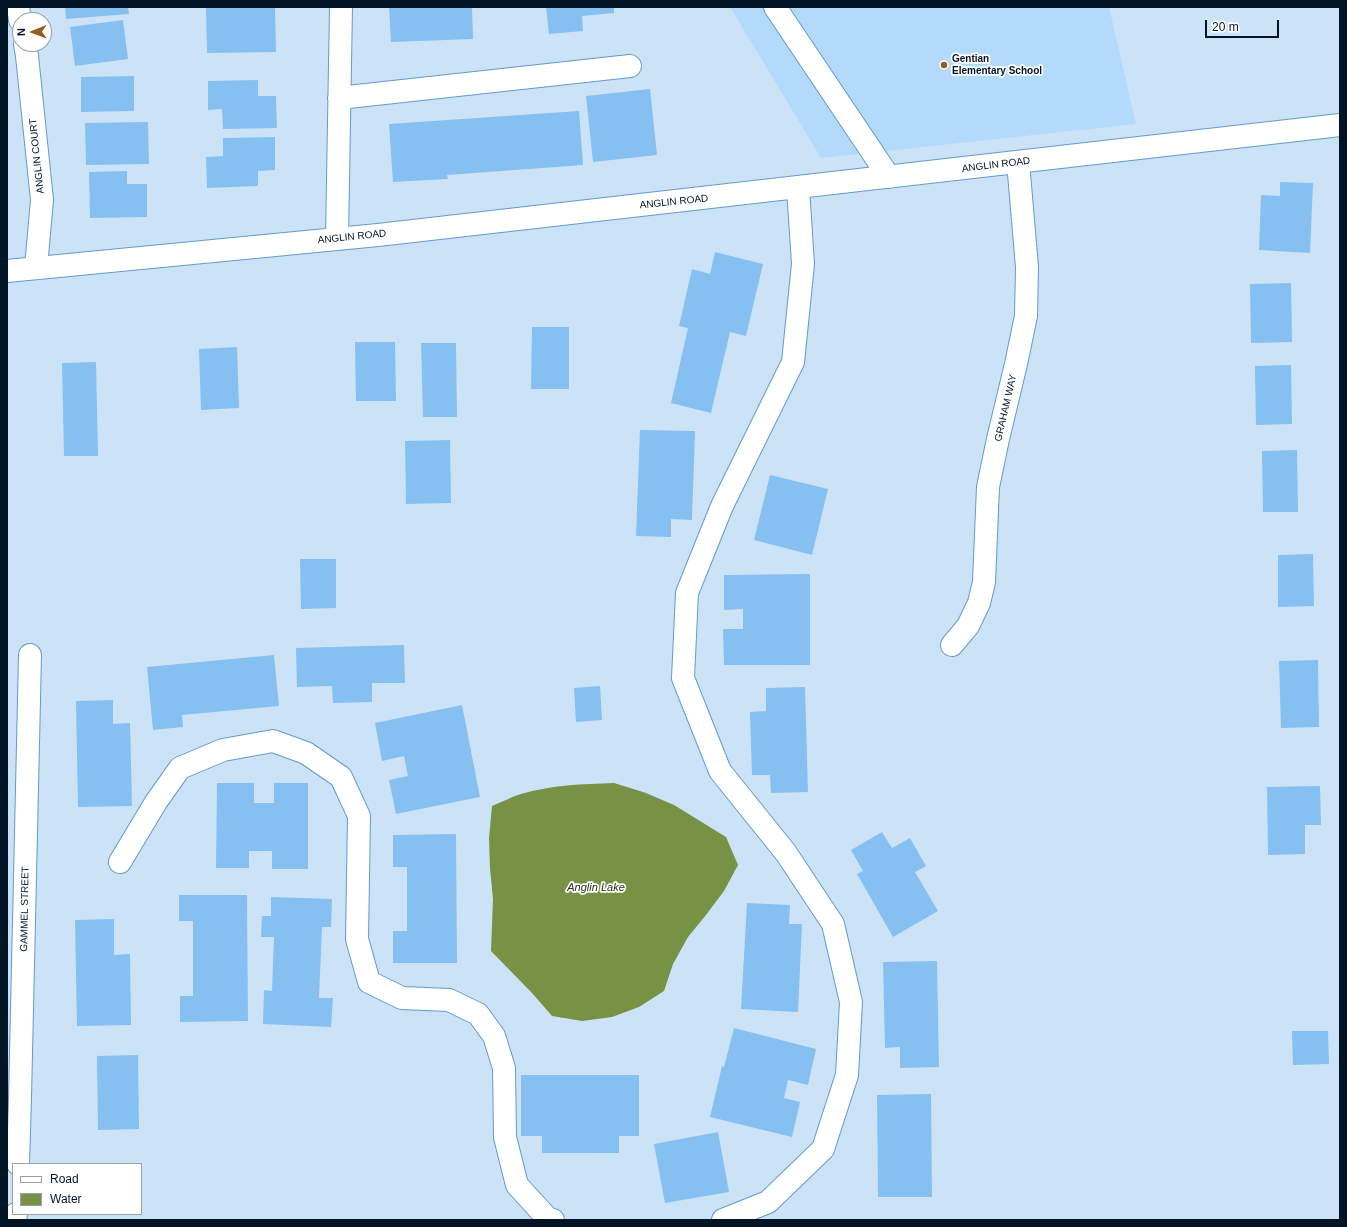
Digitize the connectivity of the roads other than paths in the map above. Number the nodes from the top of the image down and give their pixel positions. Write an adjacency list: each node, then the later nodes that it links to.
1 (341, 7): 5 (street)
2 (775, 7): 8 (street)
3 (26, 52): 11 (street, ANGLIN COURT)
4 (630, 66): 5 (street)
5 (339, 98): 10 (street)
6 (1340, 125): 7 (street, ANGLIN ROAD)
7 (1018, 162): 8 (street, ANGLIN ROAD); 13 (street, GRAHAM WAY)
8 (889, 177): 9 (street, ANGLIN ROAD)
9 (798, 188): 10 (street, ANGLIN ROAD); 18 (street)
10 (337, 238): 11 (street, ANGLIN ROAD)
11 (36, 268): 12 (street, ANGLIN ROAD)
12 (7, 271)
13 (952, 645)
14 (30, 655): 16 (street, GAMMEL STREET)
15 (120, 862): 17 (street)
16 (18, 1163)
17 (553, 1220)
18 (723, 1220)

